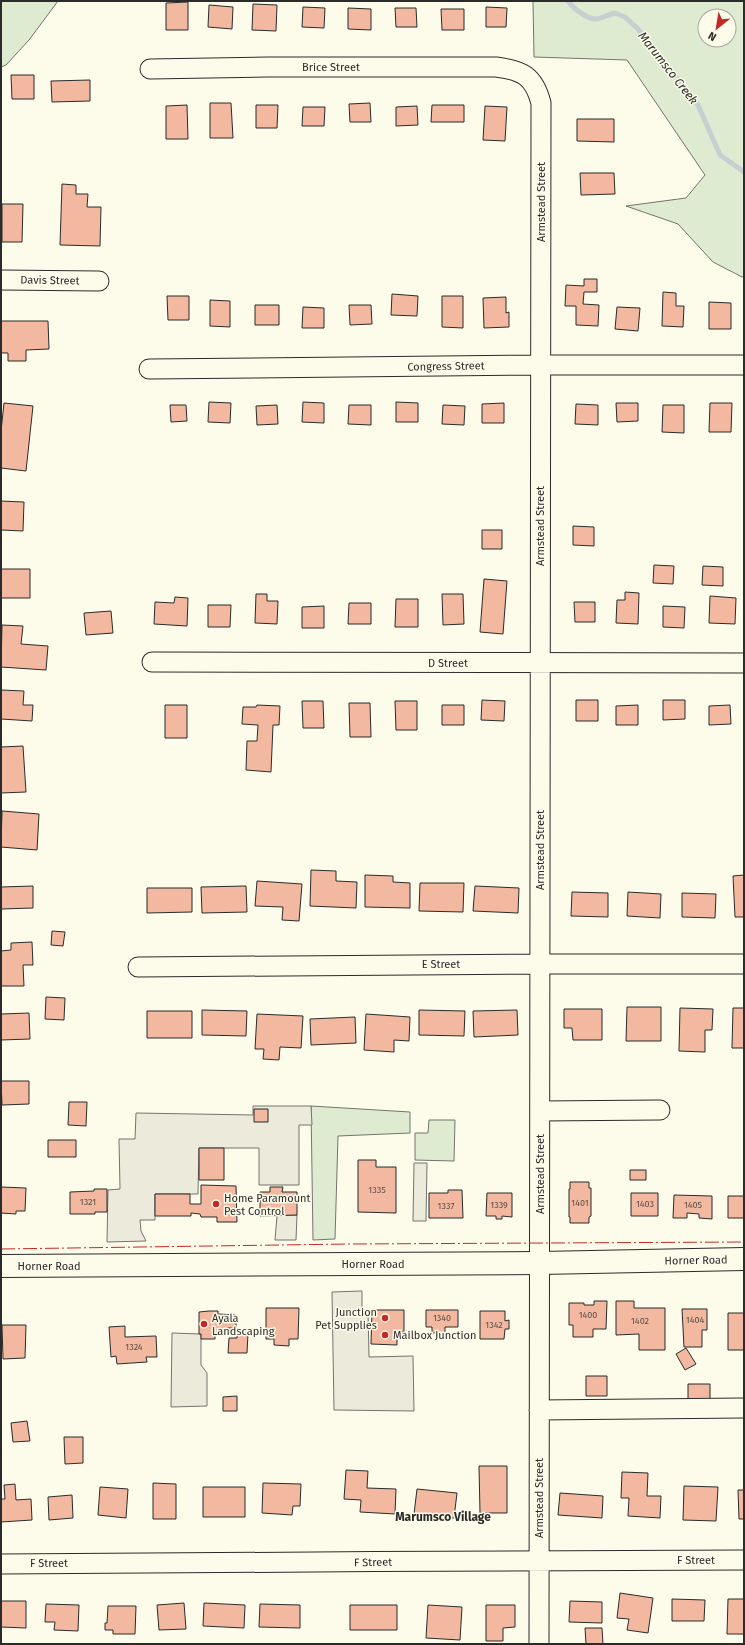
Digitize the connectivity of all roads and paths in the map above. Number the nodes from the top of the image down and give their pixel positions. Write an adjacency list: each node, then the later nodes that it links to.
1 (150, 69): 2 (street, Brice Street)
2 (512, 69): 5 (street, Armstead Street)
3 (1, 280): 4 (street, Davis Street)
4 (99, 281)
5 (540, 365): 6 (street, Congress Street); 7 (street, Congress Street); 9 (street, Armstead Street)
6 (744, 365)
7 (149, 369)
8 (152, 662): 9 (street, D Street)
9 (540, 663): 10 (street, D Street); 11 (street, Armstead Street)
10 (744, 663)
11 (540, 964): 12 (street, E Street); 13 (street, E Street); 15 (street, Armstead Street)
12 (744, 964)
13 (138, 967)
14 (660, 1110): 15 (street)
15 (540, 1112): 17 (street, Armstead Street)
16 (744, 1259): 17 (main road, Horner Road)
17 (540, 1262): 18 (main road, Horner Road); 20 (street, Armstead Street)
18 (1, 1266)
19 (744, 1408): 20 (street)
20 (539, 1410): 21 (street, Armstead Street)
21 (539, 1559): 22 (street, F Street); 23 (street, F Street); 24 (street, Armstead Street)
22 (744, 1560)
23 (1, 1564)
24 (539, 1644)

